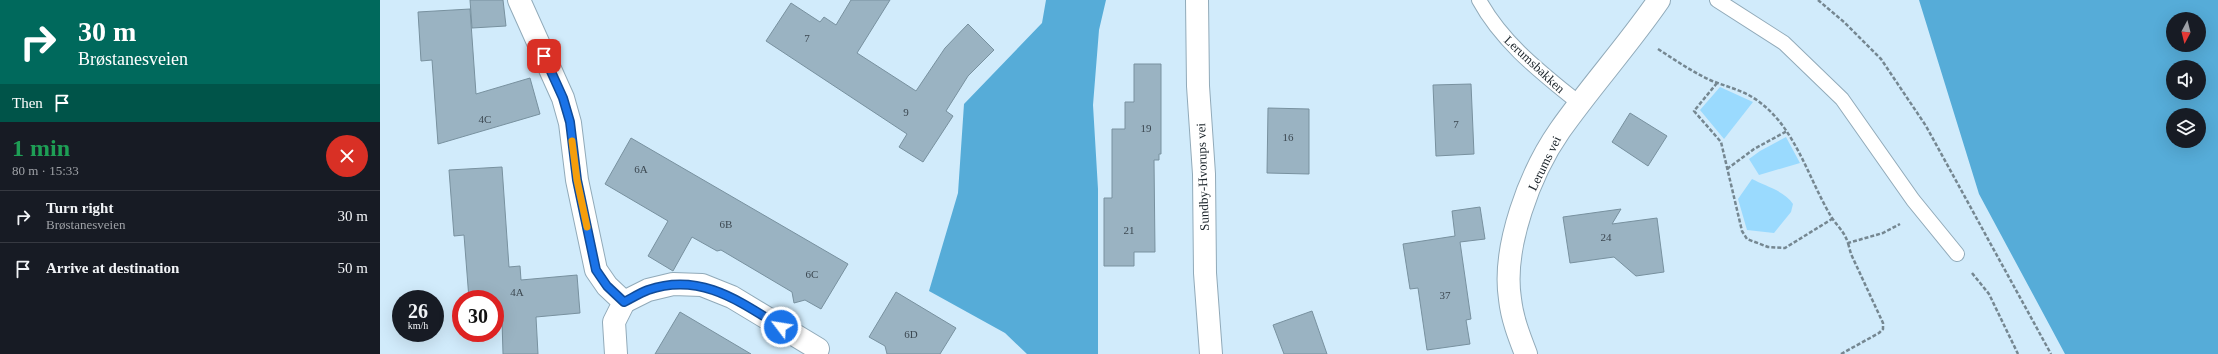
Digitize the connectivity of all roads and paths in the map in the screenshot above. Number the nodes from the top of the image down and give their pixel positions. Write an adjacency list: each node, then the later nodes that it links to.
1 (519, 0): 16 (street)
2 (1197, 0): 19 (street, Sundby-Hvorups vei)
3 (1479, 0): 9 (lane, Lerumsbakken)
4 (1659, 0): 7 (street, Lerums vei)
5 (1717, 0): 12 (lane)
6 (1818, 0): 23 (path)
7 (1635, 34): 8 (path); 9 (street, Lerums vei)
8 (1717, 83): 10 (path); 11 (path)
9 (1580, 104): 20 (street, Lerums vei)
10 (1786, 131): 11 (path); 13 (path)
11 (1727, 169): 13 (path)
12 (1922, 212): 14 (path); 15 (lane)
13 (1832, 218): 14 (path)
14 (1848, 243): 21 (path)
15 (1957, 254): 22 (path)
16 (624, 302): 17 (street); 18 (street)
17 (818, 349)
18 (616, 354)
19 (1211, 354)
20 (1526, 354)
21 (1841, 354)
22 (2018, 354)
23 (2052, 354)

